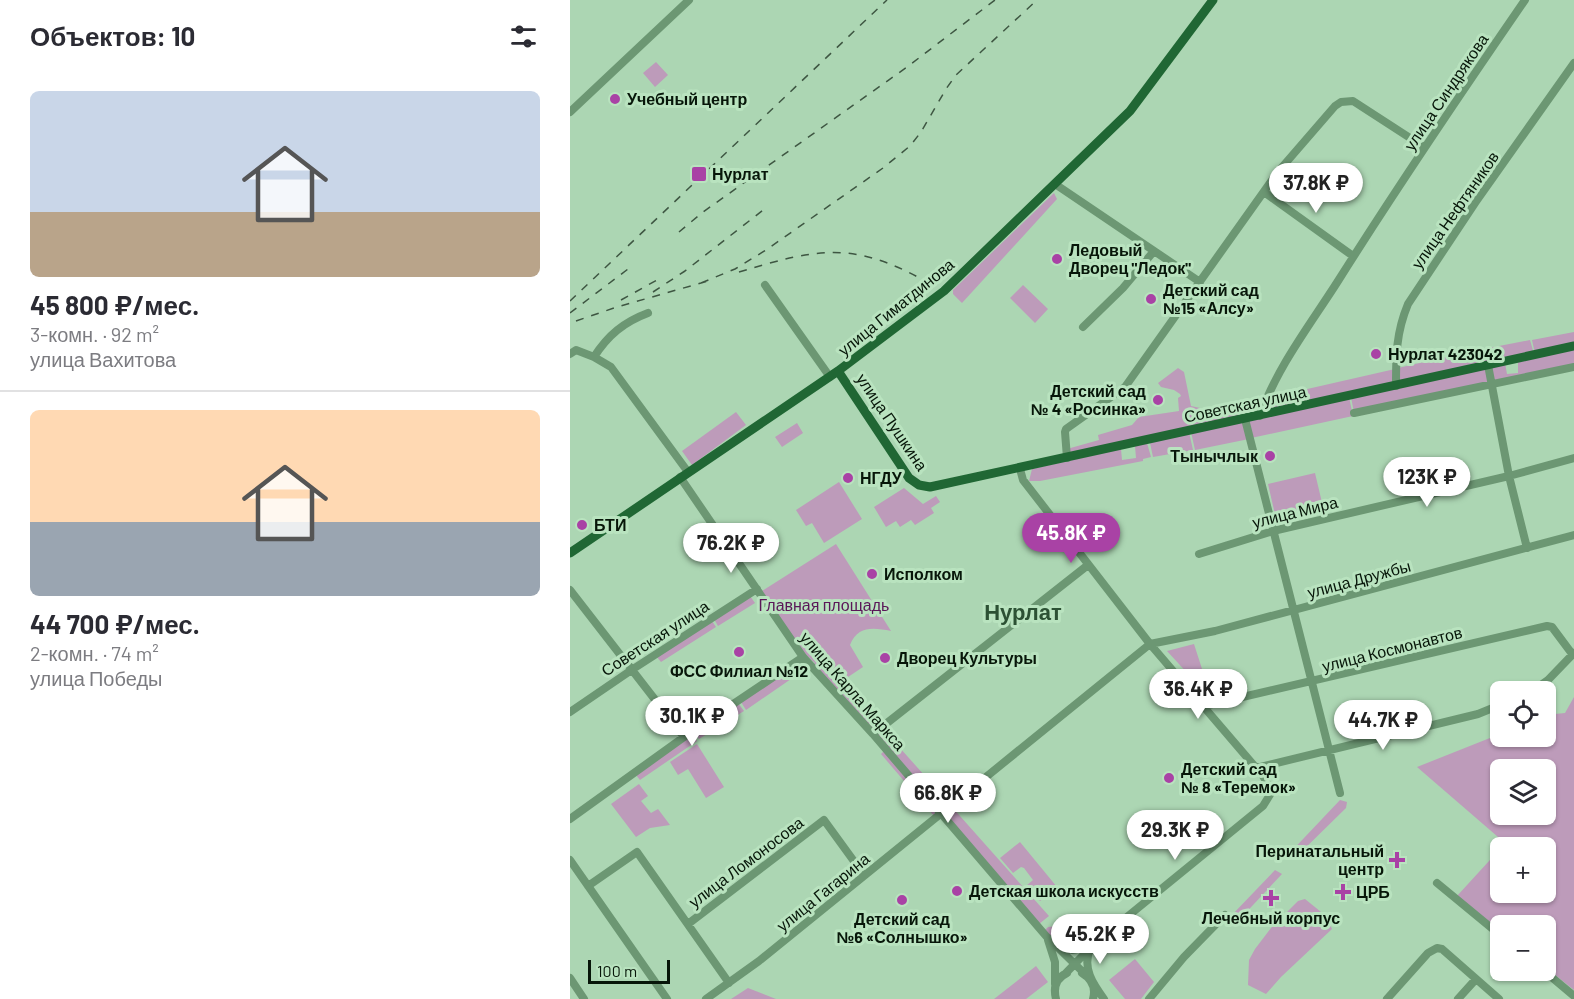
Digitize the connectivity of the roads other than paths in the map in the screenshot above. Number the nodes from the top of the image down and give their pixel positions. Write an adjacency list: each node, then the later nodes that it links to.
1 (689, 0): 5 (street)
2 (1213, 0): 7 (main road, улица Гиматдинова)
3 (1525, 0): 6 (street, улица Синдрякова)
4 (1574, 63): 22 (street, улица Нефтяников)
5 (570, 112)
6 (1424, 147): 8 (street); 10 (street, улица Синдрякова)
7 (1055, 184): 9 (street); 20 (main road, улица Гиматдинова)
8 (1264, 192): 10 (street); 11 (street)
9 (1154, 251): 11 (street); 14 (street)
10 (1353, 256): 24 (street, улица Синдрякова)
11 (1200, 282): 26 (street)
12 (765, 285): 20 (street)
13 (648, 313): 17 (street)
14 (1083, 327)
15 (1574, 346): 18 (main road, Советская улица)
16 (570, 354): 17 (street)
17 (594, 357): 29 (street, улица Карла Маркса)
18 (1488, 365): 21 (street); 22 (main road, Советская улица)
19 (1574, 367): 21 (street)
20 (834, 374): 29 (main road, улица Гиматдинова); 31 (main road, улица Пушкина)
21 (1492, 384): 23 (street); 30 (street)
22 (1396, 386): 24 (main road, Советская улица)
23 (1354, 413)
24 (1260, 416): 25 (main road, Советская улица)
25 (1245, 419): 26 (main road, Советская улица); 32 (street)
26 (1067, 458): 28 (main road, Советская улица)
27 (1574, 458): 30 (street, улица Мира)
28 (1020, 469): 31 (main road, Советская улица); 37 (street)
29 (684, 475): 35 (main road, улица Гиматдинова); 38 (street, улица Карла Маркса)
30 (1509, 476): 32 (street, улица Мира); 34 (street)
31 (923, 486)
32 (1273, 531): 36 (street, улица Мира); 40 (street)
33 (1574, 535): 34 (street, улица Дружбы)
34 (1527, 548): 40 (street, улица Дружбы)
35 (570, 553)
36 (1199, 554)
37 (1088, 565): 41 (street); 50 (street)
38 (757, 589): 43 (street, улица Карла Маркса); 44 (street, Советская улица)
39 (570, 590): 44 (street)
40 (1293, 610): 41 (street, улица Дружбы); 46 (street)
41 (1150, 644): 47 (street); 55 (street, улица Гагарина)
42 (1573, 654): 45 (street); 46 (street, улица Космонавтов)
43 (803, 657): 50 (street, улица Карла Маркса); 51 (street)
44 (633, 669): 49 (street, Советская улица); 51 (street)
45 (1547, 681)
46 (1312, 682): 47 (street, улица Космонавтов); 52 (street)
47 (1204, 706): 53 (street)
48 (1490, 709): 52 (street)
49 (570, 712)
50 (873, 734): 55 (street, улица Карла Маркса)
51 (684, 737): 56 (street)
52 (1329, 750): 53 (street); 54 (street)
53 (1256, 768): 65 (street)
54 (1340, 793)
55 (940, 814): 58 (street, улица Гагарина); 64 (street, улица Карла Маркса)
56 (570, 819)
57 (570, 860): 60 (street)
58 (864, 875): 62 (street, улица Ломоносова); 72 (street, улица Гагарина)
59 (1437, 883): 63 (street)
60 (588, 886): 62 (street, улица Ломоносова); 77 (street)
61 (1221, 919): 82 (street)
62 (688, 924): 72 (street, улица Ломоносова)
63 (1490, 927)
64 (1049, 939): 65 (street); 66 (street, улица Карла Маркса); 74 (street, улица Карла Маркса)
65 (1095, 943): 66 (street); 73 (street)
66 (1073, 963): 67 (street, улица Карла Маркса); 68 (street)
67 (1085, 974): 68 (street); 73 (street, улица Карла Маркса)
68 (1064, 975): 74 (street)
69 (570, 978): 76 (street)
70 (1476, 980): 83 (street); 84 (street); 85 (street)
71 (1556, 981): 75 (street)
72 (729, 983): 78 (street, улица Гагарина)
73 (1094, 985): 80 (street); 81 (street, улица Карла Маркса)
74 (1055, 986): 79 (street, улица Карла Маркса)
75 (1574, 996)
76 (584, 999)
77 (667, 999)
78 (706, 999)
79 (1056, 999)
80 (1093, 999)
81 (1104, 999)
82 (1149, 999)
83 (1387, 999)
84 (1458, 999)
85 (1499, 999)

